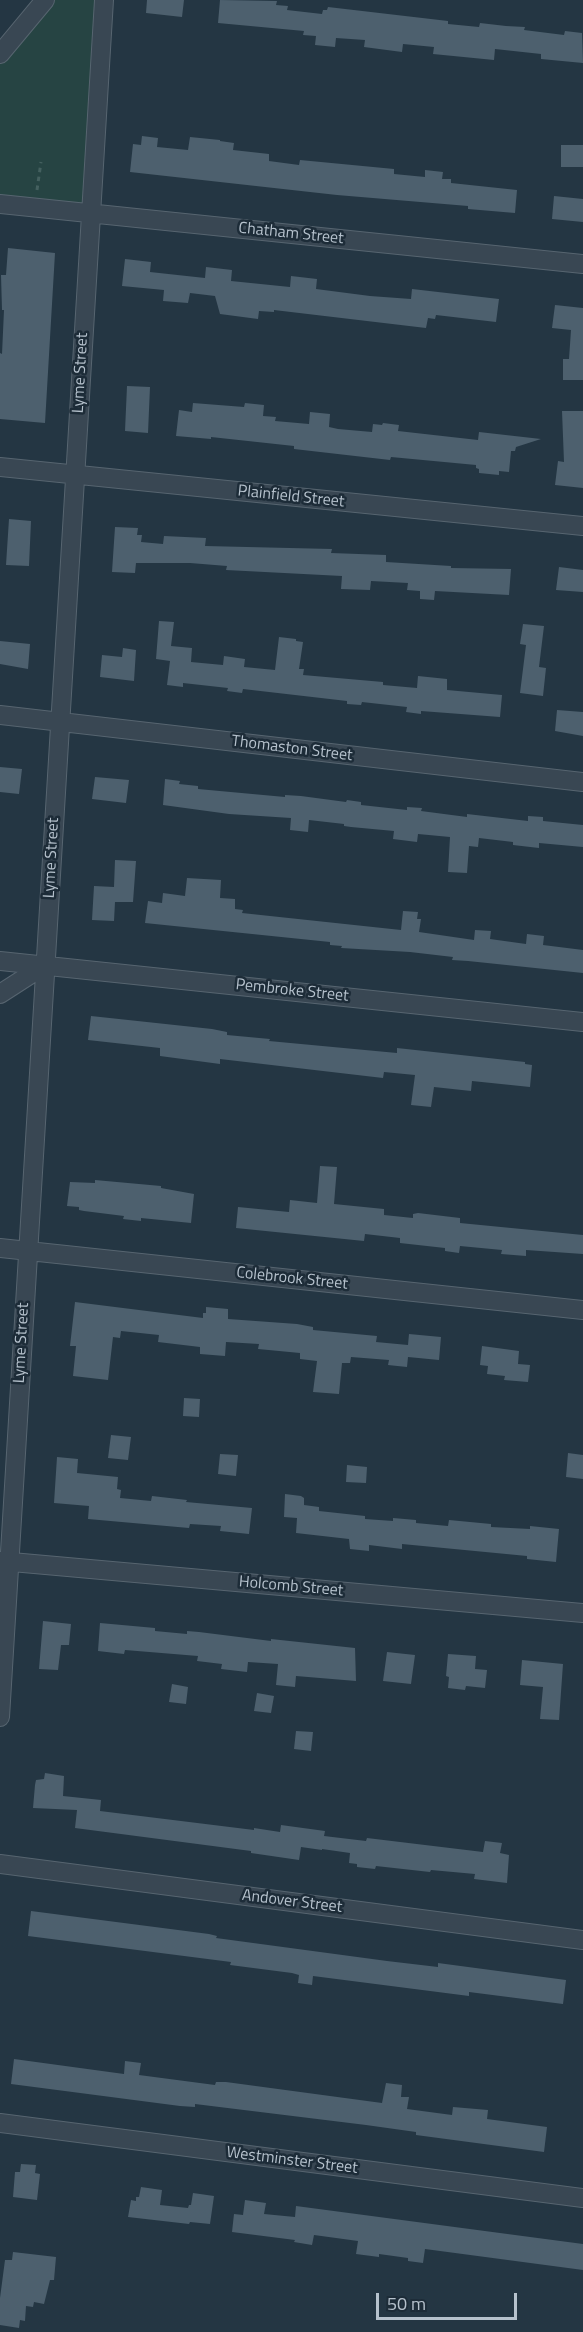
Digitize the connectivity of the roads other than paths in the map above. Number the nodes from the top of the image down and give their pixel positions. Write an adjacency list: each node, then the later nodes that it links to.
1 (45, 0): 3 (street)
2 (104, 0): 5 (street, Lyme Street)
3 (0, 54)
4 (0, 204): 5 (street, Chatham Street)
5 (90, 214): 6 (street, Chatham Street); 8 (street, Lyme Street)
6 (583, 264)
7 (0, 467): 8 (street, Plainfield Street)
8 (75, 474): 9 (street, Plainfield Street); 11 (street, Lyme Street)
9 (583, 526)
10 (0, 715): 11 (street, Thomaston Street)
11 (60, 722): 12 (street, Thomaston Street); 14 (street, Lyme Street)
12 (583, 782)
13 (0, 961): 14 (street, Pembroke Street)
14 (45, 965): 15 (street); 16 (street, Pembroke Street); 18 (street, Lyme Street)
15 (0, 994)
16 (583, 1022)
17 (0, 1248): 18 (street, Colebrook Street)
18 (27, 1251): 19 (street, Colebrook Street); 20 (street, Lyme Street)
19 (583, 1310)
20 (4, 1561): 21 (street, Holcomb Street); 22 (street, Lyme Street)
21 (583, 1613)
22 (0, 1717)
23 (0, 1864): 24 (street, Andover Street)
24 (583, 1940)
25 (0, 2123): 26 (street, Westminster Street)
26 (583, 2198)

